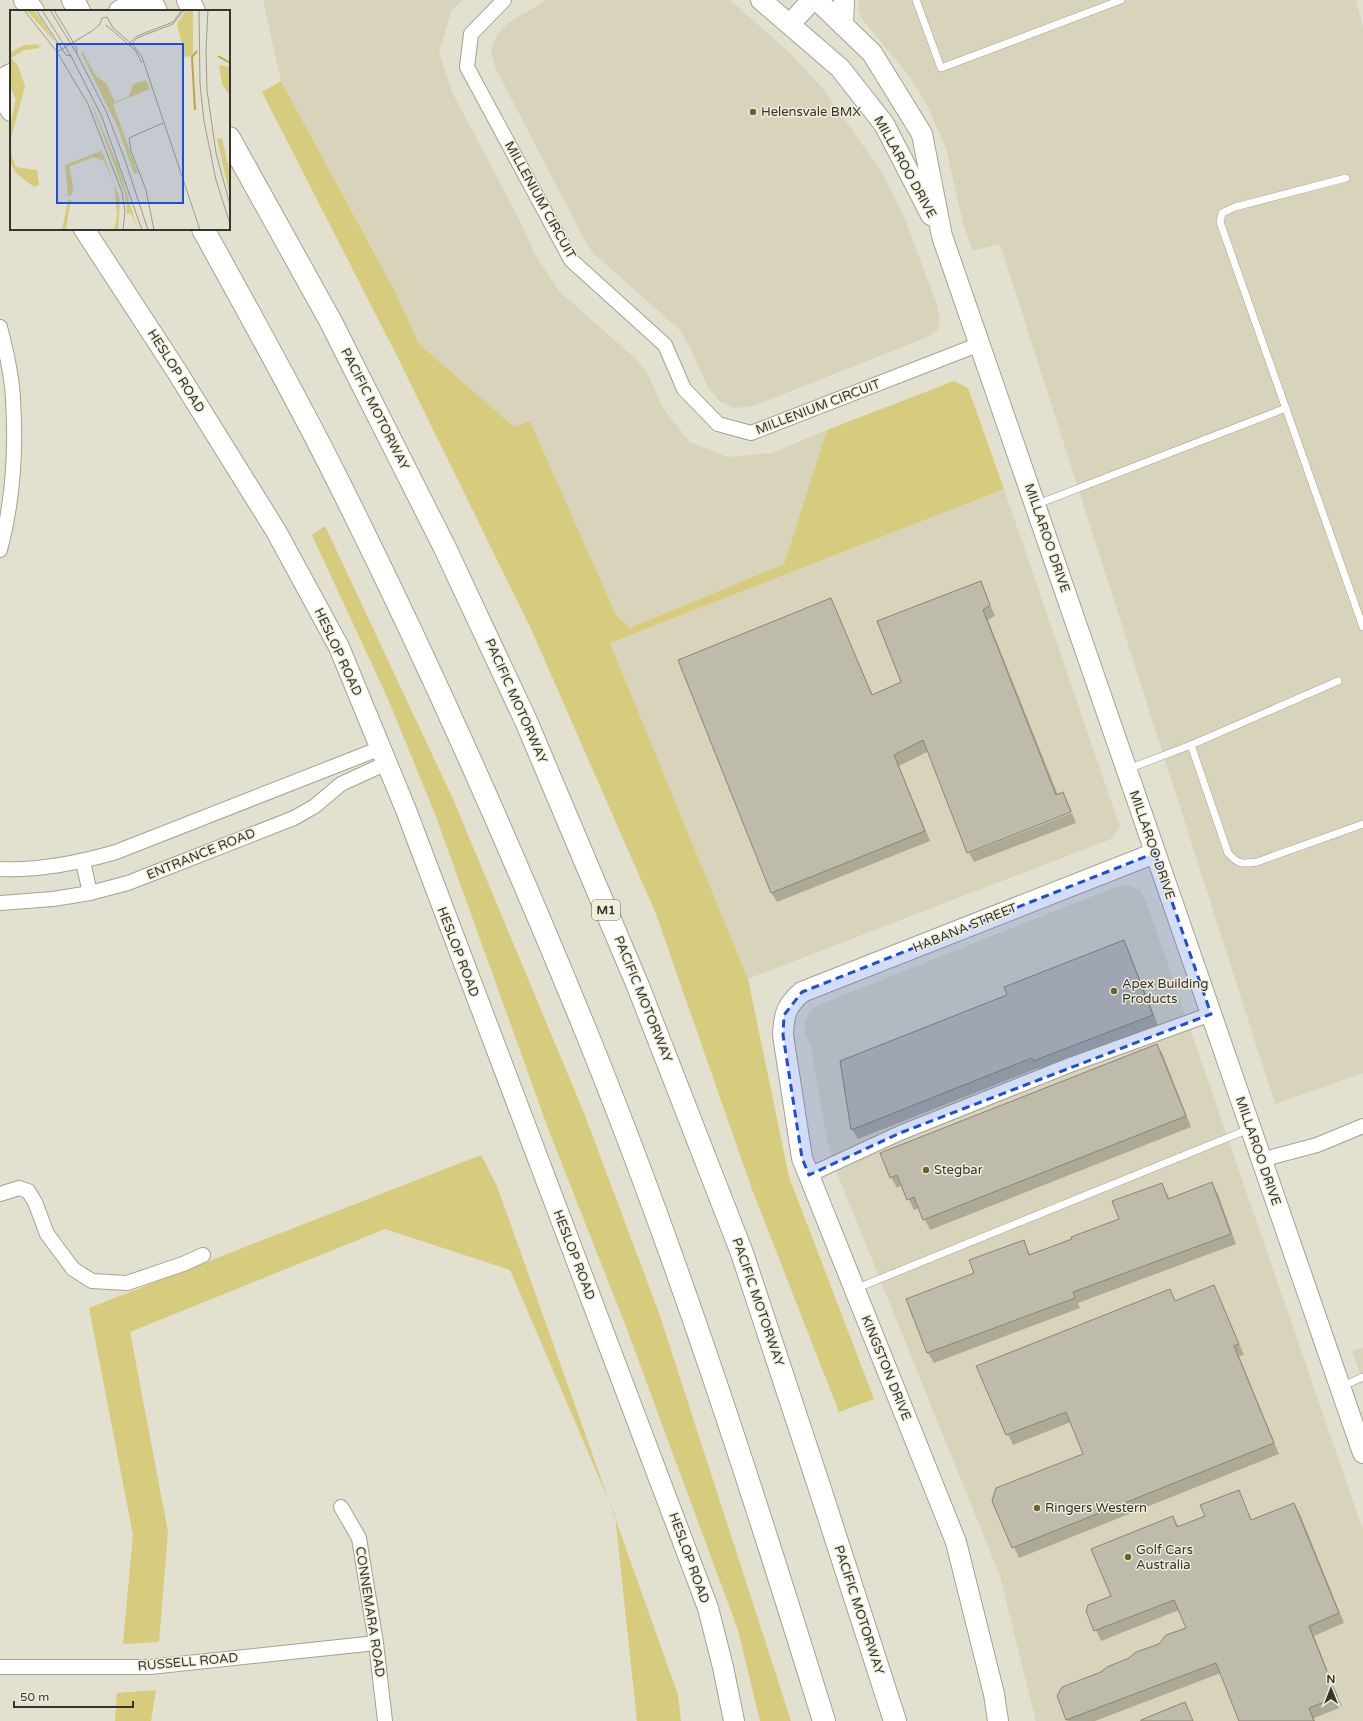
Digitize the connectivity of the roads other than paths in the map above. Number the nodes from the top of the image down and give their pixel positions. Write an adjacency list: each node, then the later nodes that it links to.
1 (25, 0): 13 (highway)
2 (73, 0): 14 (highway)
3 (138, 0): 15 (street)
4 (150, 0): 16 (highway)
5 (188, 0): 17 (highway)
6 (504, 0): 30 (street, MILLENIUM CIRCUIT)
7 (812, 0): 18 (street)
8 (817, 0): 19 (street, MILLAROO DRIVE)
9 (844, 0): 19 (street)
10 (916, 0): 11 (lane)
11 (1121, 0)
12 (768, 2): 18 (street, MILLAROO DRIVE)
13 (32, 10)
14 (78, 10)
15 (121, 10)
16 (155, 10)
17 (193, 10)
18 (790, 24): 28 (street, MILLAROO DRIVE)
19 (843, 25): 28 (street, MILLAROO DRIVE)
20 (10, 75): 21 (street)
21 (0, 80)
22 (0, 92): 23 (street)
23 (10, 109)
24 (230, 140): 63 (highway, PACIFIC MOTORWAY / M1)
25 (1346, 178): 31 (lane)
26 (85, 230): 37 (street, HESLOP ROAD)
27 (204, 230): 62 (highway)
28 (942, 236): 30 (street, MILLAROO DRIVE)
29 (0, 327): 33 (street)
30 (980, 344): 32 (street, MILLAROO DRIVE)
31 (1286, 408): 32 (lane); 34 (lane)
32 (1035, 505): 38 (street, MILLAROO DRIVE)
33 (0, 550)
34 (1363, 627)
35 (1338, 681): 36 (lane)
36 (1191, 745): 38 (lane); 39 (lane)
37 (384, 755): 41 (street); 43 (street, ENTRANCE ROAD); 61 (street, HESLOP ROAD)
38 (1126, 769): 40 (street, MILLAROO DRIVE)
39 (1363, 824)
40 (1155, 853): 45 (street, MILLAROO DRIVE); 46 (street, HABANA STREET)
41 (83, 862): 42 (street); 43 (street)
42 (0, 869)
43 (90, 893): 44 (street, ENTRANCE ROAD)
44 (0, 903)
45 (1211, 1014): 48 (street, MILLAROO DRIVE); 50 (street)
46 (784, 1015): 50 (street, KINGSTON DRIVE)
47 (1363, 1126): 49 (street)
48 (1250, 1128): 49 (street, MILLAROO DRIVE); 53 (lane)
49 (1261, 1160): 55 (street, MILLAROO DRIVE)
50 (809, 1175): 53 (street, KINGSTON DRIVE)
51 (0, 1194): 52 (street)
52 (203, 1255)
53 (855, 1289): 64 (street, KINGSTON DRIVE)
54 (1363, 1377): 55 (lane)
55 (1341, 1387): 56 (street, MILLAROO DRIVE)
56 (1363, 1453)
57 (341, 1507): 58 (street, CONNEMARA ROAD)
58 (376, 1643): 59 (street, RUSSELL ROAD); 60 (street, CONNEMARA ROAD)
59 (0, 1667)
60 (384, 1721)
61 (734, 1721)
62 (824, 1721)
63 (894, 1721)
64 (998, 1721)

